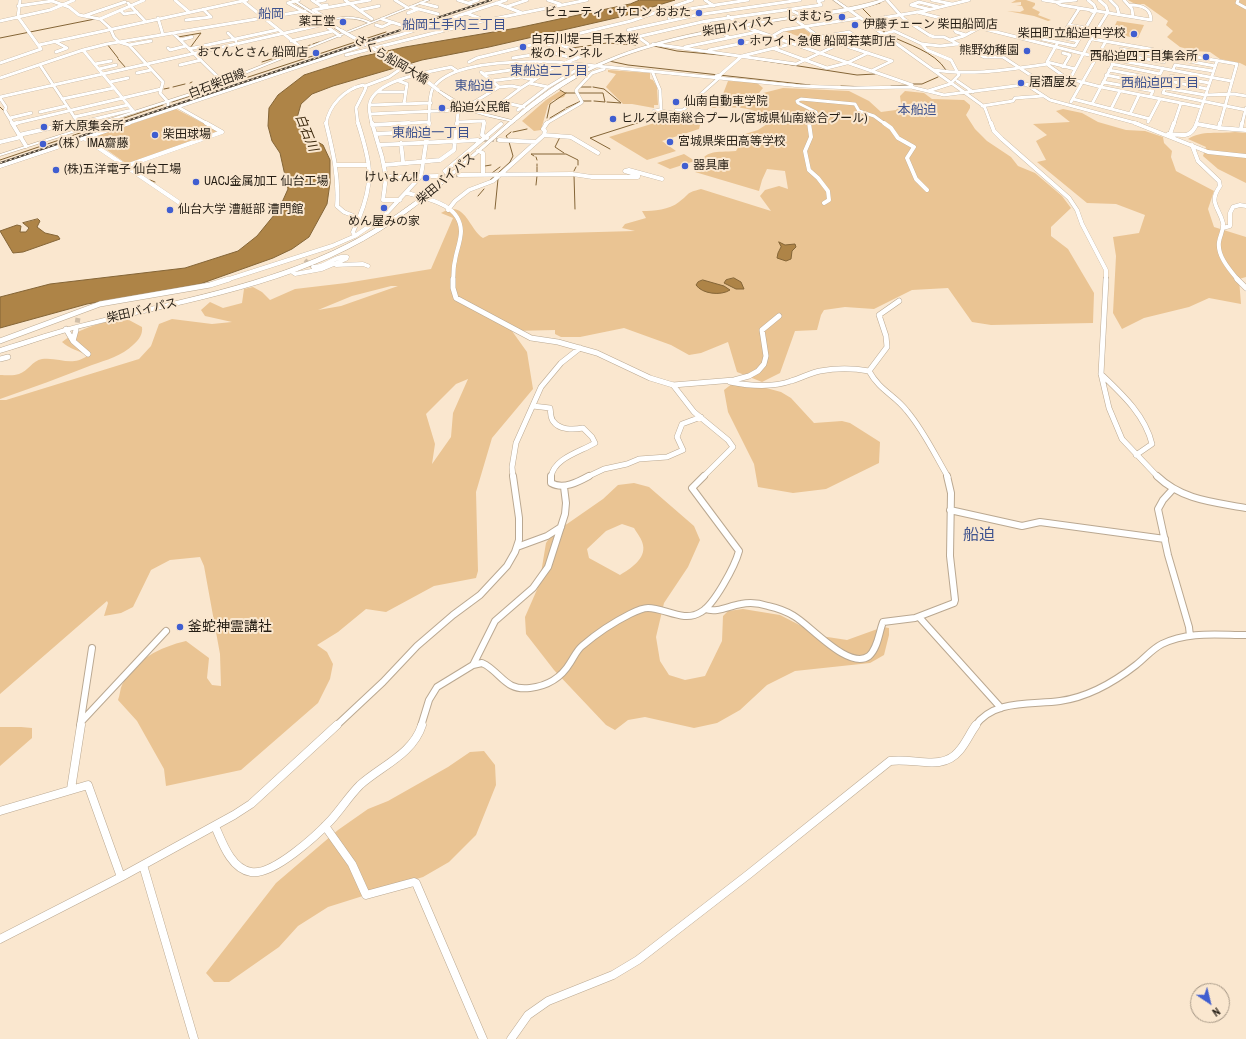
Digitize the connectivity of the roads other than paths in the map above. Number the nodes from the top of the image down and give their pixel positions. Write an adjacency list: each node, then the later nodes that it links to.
1 (20, 0): 61 (street)
2 (74, 0): 62 (street)
3 (121, 0): 47 (street)
4 (144, 0): 57 (street)
5 (176, 0): 99 (street)
6 (247, 0): 42 (street)
7 (294, 0): 8 (street); 79 (street); 111 (main road, さくら船岡大橋)
8 (299, 0)
9 (325, 0): 43 (street)
10 (346, 0): 43 (street); 55 (street)
11 (370, 0): 55 (street)
12 (395, 0): 69 (street)
13 (428, 0): 50 (main road, 白石柴田線)
14 (458, 0): 15 (street)
15 (478, 0)
16 (506, 0): 51 (street)
17 (527, 0): 67 (street)
18 (551, 0): 56 (street)
19 (586, 0): 201 (street)
20 (692, 0): 210 (street)
21 (705, 0): 58 (street)
22 (725, 0): 52 (street)
23 (745, 0): 24 (street); 52 (street); 64 (street)
24 (748, 0)
25 (773, 0): 53 (street)
26 (800, 0): 53 (street)
27 (823, 0): 65 (street)
28 (835, 0): 71 (main road)
29 (877, 0): 71 (highway, 柴田バイパス)
30 (884, 0): 71 (highway, 柴田バイパス)
31 (888, 0): 93 (street)
32 (932, 0): 59 (street)
33 (953, 0): 48 (street)
34 (968, 0): 48 (street)
35 (1043, 0): 44 (street)
36 (1072, 0): 37 (street); 49 (street); 74 (street)
37 (1076, 0)
38 (1088, 0): 78 (street)
39 (1099, 0): 86 (street)
40 (1238, 0): 72 (street)
41 (52, 1): 61 (street); 62 (street)
42 (241, 1): 82 (street); 100 (street)
43 (314, 1)
44 (1047, 1): 49 (street)
45 (1111, 1): 46 (street); 90 (street)
46 (1124, 1): 60 (street)
47 (126, 2): 57 (street); 94 (street)
48 (964, 2): 59 (street)
49 (1056, 2): 74 (street)
50 (421, 3): 66 (street); 69 (main road, 白石柴田線)
51 (496, 3): 67 (street); 88 (street)
52 (728, 3): 58 (street)
53 (777, 3): 64 (street); 70 (street)
54 (808, 3): 65 (street)
55 (351, 4): 76 (street); 111 (street)
56 (560, 4)
57 (131, 5): 75 (street); 81 (street)
58 (712, 5): 80 (street); 118 (street)
59 (953, 5): 68 (street)
60 (1129, 5): 96 (street); 96 (street)
61 (18, 6): 97 (street)
62 (64, 6): 94 (street); 97 (street)
63 (379, 6): 76 (street)
64 (754, 6): 80 (street); 84 (street)
65 (812, 6): 70 (street)
66 (437, 7)
67 (506, 7): 83 (street)
68 (941, 7): 77 (street); 77 (street)
69 (410, 8): 73 (street); 105 (main road, 白石柴田線)
70 (788, 8): 84 (street); 92 (street)
71 (847, 8): 92 (highway, 柴田バイパス); 102 (highway, 柴田バイパス); 103 (street)
72 (1246, 8)
73 (418, 9): 87 (street); 89 (street)
74 (1079, 9): 78 (street); 125 (street); 131 (street)
75 (120, 10): 81 (street); 104 (street)
76 (360, 10): 112 (street)
77 (929, 10): 85 (street)
78 (1096, 10): 86 (street)
79 (305, 11): 100 (street); 110 (street)
80 (721, 11): 91 (street); 101 (street)
81 (137, 12): 109 (street)
82 (205, 12): 99 (street); 99 (street)
83 (522, 12)
84 (763, 12): 101 (street)
85 (917, 12): 93 (street); 108 (street)
86 (1108, 12): 90 (street); 135 (street)
87 (408, 13)
88 (466, 13): 107 (street); 201 (street)
89 (438, 14)
90 (1119, 14): 96 (street)
91 (697, 15): 113 (street); 114 (street)
92 (801, 15): 124 (highway, 柴田バイパス)
93 (899, 15): 95 (street); 158 (street)
94 (84, 16): 104 (street)
95 (885, 17): 115 (street); 138 (street)
96 (1133, 17)
97 (18, 18): 116 (street); 174 (street)
98 (158, 18): 99 (street); 109 (street); 148 (street)
99 (187, 18): 136 (street)
100 (263, 18): 133 (street); 136 (street)
101 (730, 18): 114 (street); 124 (street)
102 (793, 18): 124 (highway, 柴田バイパス); 126 (street)
103 (859, 18): 115 (street); 120 (street)
104 (100, 19): 128 (street)
105 (382, 19): 112 (main road, 白石柴田線); 117 (street)
106 (414, 19): 117 (street)
107 (484, 20)
108 (950, 20): 121 (street); 122 (street)
109 (146, 21): 128 (street)
110 (318, 21): 111 (street); 119 (street)
111 (325, 21): 112 (main road); 137 (street); 143 (street); 315 (main road, さくら船岡大橋, bridge)
112 (372, 21): 146 (main road, 白石柴田線)
113 (669, 21): 118 (street); 129 (street)
114 (706, 21): 129 (street); 132 (street)
115 (864, 21): 144 (street)
116 (0, 22)
117 (393, 22): 123 (street)
118 (665, 22): 147 (street)
119 (303, 24)
120 (824, 24): 126 (street); 127 (street)
121 (945, 24)
122 (963, 24): 130 (street); 145 (street)
123 (376, 25)
124 (741, 25): 132 (highway, 柴田バイパス); 139 (street)
125 (1069, 25): 131 (street); 152 (street)
126 (806, 27): 150 (street); 151 (street)
127 (829, 27)
128 (110, 28): 159 (street); 163 (street)
129 (680, 28): 147 (street)
130 (979, 28): 145 (street); 181 (street)
131 (1085, 28): 135 (street); 161 (street)
132 (717, 29): 153 (street); 167 (highway, 柴田バイパス)
133 (277, 30): 143 (street); 155 (street)
134 (834, 30): 141 (street)
135 (1097, 30): 154 (street)
136 (186, 31): 142 (street)
137 (333, 31): 146 (street); 160 (street)
138 (894, 31): 144 (street); 171 (street)
139 (757, 32): 150 (street); 153 (street)
140 (228, 33): 155 (street)
141 (839, 33): 151 (street); 157 (street)
142 (174, 34): 148 (street); 156 (street)
143 (283, 34): 160 (street); 166 (street)
144 (883, 34): 157 (street); 235 (street)
145 (966, 35): 158 (street)
146 (340, 36): 185 (main road, 白石柴田線)
147 (637, 36): 167 (street)
148 (162, 37): 163 (street)
149 (192, 37): 156 (street)
150 (771, 37): 168 (street); 169 (street)
151 (819, 37): 170 (street)
152 (1061, 37): 161 (street); 165 (street)
153 (730, 38): 168 (street); 180 (street)
154 (1092, 38): 162 (street); 196 (street)
155 (234, 39): 166 (street); 176 (street)
156 (180, 40): 176 (street)
157 (861, 40): 170 (street)
158 (950, 40): 172 (street)
159 (54, 41): 174 (street); 188 (street)
160 (291, 41): 185 (street)
161 (1078, 41): 165 (street)
162 (1106, 41): 173 (street); 199 (street)
163 (119, 42): 175 (street); 184 (street)
164 (153, 42): 175 (street)
165 (1058, 42): 181 (street)
166 (238, 44): 192 (street)
167 (650, 44): 180 (street); 222 (highway, 柴田バイパス)
168 (741, 44): 178 (street); 187 (street)
169 (791, 44): 182 (street); 195 (street)
170 (840, 44): 191 (street); 195 (street)
171 (922, 44): 172 (street); 243 (street)
172 (958, 44): 228 (street)
173 (1123, 44): 183 (street); 198 (street)
174 (39, 45): 211 (street)
175 (130, 47): 215 (street)
176 (188, 47): 179 (street); 192 (street)
177 (541, 47): 189 (street); 193 (street); 202 (street)
178 (745, 47)
179 (168, 48)
180 (679, 48): 187 (street)
181 (1055, 48): 196 (street); 216 (street); 226 (street)
182 (775, 49): 190 (street); 194 (street)
183 (1121, 49): 197 (street); 197 (street)
184 (84, 50): 214 (street); 218 (street)
185 (304, 50): 256 (main road, 白石柴田線)
186 (749, 50): 190 (street)
187 (703, 51): 200 (street)
188 (56, 52)
189 (550, 52): 202 (street); 204 (street)
190 (755, 53): 200 (street)
191 (868, 53): 213 (street); 241 (street)
192 (194, 54): 207 (street); 215 (street)
193 (510, 54): 204 (street); 210 (street)
194 (789, 54): 205 (street); 208 (street)
195 (821, 54): 205 (street); 213 (street)
196 (1084, 54): 199 (street); 233 (street)
197 (1118, 54): 203 (street)
198 (1179, 54): 209 (street); 224 (street)
199 (1098, 56): 203 (street); 262 (street)
200 (741, 57): 208 (street); 247 (street)
201 (327, 58): 312 (street)
202 (576, 59): 212 (street)
203 (1114, 59): 217 (street); 229 (street)
204 (514, 60): 212 (street); 225 (street); 231 (street)
205 (806, 60): 208 (street); 213 (street)
206 (111, 61): 214 (street)
207 (201, 61): 220 (street); 221 (street); 256 (street)
208 (774, 61)
209 (1217, 61): 224 (street); 255 (street)
210 (469, 62): 225 (street)
211 (0, 63)
212 (565, 63): 222 (street); 234 (street)
213 (847, 63): 241 (street)
214 (95, 64): 230 (street)
215 (146, 64): 238 (street); 244 (street)
216 (1048, 64): 226 (street); 228 (street); 253 (street)
217 (1112, 64): 229 (street); 236 (street)
218 (40, 65): 251 (street); 267 (street)
219 (116, 65): 230 (street)
220 (180, 65)
221 (184, 65)
222 (593, 65): 227 (street); 248 (highway, 柴田バイパス); 334 (highway, 柴田バイパス)
223 (412, 66): 269 (street)
224 (1215, 66): 242 (street)
225 (474, 67): 239 (street); 246 (street)
226 (1063, 67): 233 (street)
227 (625, 68): 240 (street); 351 (street)
228 (1020, 68): 243 (street); 261 (street)
229 (1162, 68): 237 (street)
230 (99, 69): 244 (street)
231 (518, 69): 234 (street); 246 (street)
232 (578, 69): 248 (street)
233 (1075, 69): 253 (street)
234 (549, 70): 254 (street)
235 (933, 70): 243 (street); 266 (street)
236 (1109, 70): 249 (street); 249 (street)
237 (1173, 70): 242 (street); 250 (street)
238 (152, 71): 245 (street); 276 (street)
239 (457, 71): 257 (street); 303 (street)
240 (652, 71): 247 (street); 321 (street)
241 (871, 71): 279 (street)
242 (1213, 71): 250 (street)
243 (958, 73): 259 (street)
244 (103, 74): 260 (street); 267 (street)
245 (139, 74)
246 (483, 74): 258 (street)
247 (721, 75): 279 (street); 316 (street)
248 (568, 76): 271 (street); 313 (highway, 柴田バイパス)
249 (1106, 76): 263 (street)
250 (1211, 77): 255 (street); 265 (street)
251 (0, 78)
252 (128, 78): 260 (street)
253 (1069, 79): 261 (street); 262 (street)
254 (534, 80): 258 (street); 264 (street)
255 (1231, 80): 286 (street)
256 (226, 81): 300 (main road, 白石柴田線)
257 (399, 81): 281 (street); 282 (street)
258 (491, 81): 270 (street)
259 (957, 81): 266 (street); 283 (street)
260 (110, 82): 274 (street)
261 (1041, 82): 268 (street)
262 (1083, 82): 273 (street); 297 (street)
263 (1103, 82): 273 (street); 294 (street)
264 (529, 83): 271 (street); 275 (street)
265 (1209, 83): 277 (street); 277 (street)
266 (952, 84): 279 (street); 284 (street)
267 (52, 85): 291 (street); 302 (street)
268 (1028, 85): 272 (street); 289 (street)
269 (364, 86): 371 (street); 372 (street)
270 (499, 87): 275 (street); 298 (street)
271 (548, 87): 313 (street)
272 (1008, 87): 278 (street); 283 (street)
273 (1101, 87): 280 (street); 306 (street)
274 (114, 88): 295 (street); 302 (street)
275 (521, 88): 301 (street)
276 (161, 89): 295 (street); 300 (street)
277 (1207, 89): 288 (street)
278 (1013, 90)
279 (928, 91): 284 (street)
280 (1120, 91): 287 (street); 317 (street)
281 (378, 92): 282 (street); 308 (street)
282 (405, 92): 305 (street)
283 (973, 92): 284 (street)
284 (964, 93): 311 (street)
285 (1017, 94): 293 (street)
286 (1228, 94): 288 (street); 290 (street); 310 (street)
287 (1139, 95): 294 (street); 328 (street)
288 (1205, 95): 299 (street); 299 (street)
289 (1043, 96): 293 (street); 309 (street)
290 (1246, 96)
291 (0, 97): 332 (street)
292 (88, 97): 302 (street)
293 (1022, 97): 311 (street)
294 (1150, 97): 296 (street)
295 (122, 98): 307 (street); 322 (street)
296 (1160, 99): 304 (street); 333 (street)
297 (1073, 100): 306 (street); 309 (street)
298 (476, 101): 301 (street); 315 (street)
299 (1204, 101): 310 (street); 314 (street)
300 (168, 102): 319 (street); 323 (main road, 白石柴田線)
301 (502, 102): 313 (street)
302 (64, 103): 322 (street); 324 (street)
303 (431, 103): 305 (street); 325 (street)
304 (1181, 103): 314 (street); 350 (street)
305 (404, 104): 308 (street)
306 (1092, 104): 317 (street)
307 (128, 105): 323 (street); 330 (street)
308 (370, 105): 327 (street)
309 (1069, 105): 342 (street)
310 (1225, 105): 318 (street); 343 (street)
311 (982, 106): 414 (street)
312 (178, 107): 319 (street); 375 (street)
313 (524, 107): 320 (street); 334 (highway, 柴田バイパス)
314 (1201, 107): 340 (street)
315 (460, 109): 325 (street); 334 (main road, さくら船岡大橋); 337 (street)
316 (665, 109)
317 (1111, 109): 328 (street)
318 (1246, 109): 345 (street)
319 (168, 110): 353 (street)
320 (518, 110)
321 (660, 110): 329 (street); 331 (street)
322 (70, 111): 330 (street); 338 (street)
323 (133, 111): 335 (street); 344 (main road, 白石柴田線)
324 (40, 112)
325 (430, 112): 327 (street); 336 (street)
326 (31, 113): 332 (street)
327 (370, 114): 341 (street)
328 (1130, 114): 333 (street)
329 (694, 116)
330 (74, 117): 335 (street)
331 (650, 117)
332 (10, 118): 338 (street)
333 (1150, 119): 342 (street)
334 (512, 120): 354 (highway, 柴田バイパス); 365 (highway, 柴田バイパス)
335 (78, 122): 344 (street); 352 (street)
336 (429, 122): 341 (street); 347 (street)
337 (458, 122): 354 (street); 357 (street)
338 (13, 124): 352 (street)
339 (501, 124): 354 (street)
340 (1197, 124): 343 (street); 350 (street)
341 (372, 125): 348 (street)
342 (1146, 126): 349 (street)
343 (1219, 128): 345 (street)
344 (82, 129): 362 (main road, 白石柴田線)
345 (1241, 130): 346 (street)
346 (1246, 130)
347 (428, 131): 348 (street); 359 (street)
348 (376, 134): 363 (street)
349 (1164, 134): 350 (street); 364 (street)
350 (1170, 134)
351 (544, 135): 360 (street); 366 (street)
352 (20, 136): 358 (street); 362 (street)
353 (84, 138): 374 (street); 375 (street)
354 (487, 138): 385 (highway, 柴田バイパス)
355 (478, 140): 357 (street)
356 (499, 140): 360 (street)
357 (455, 141): 359 (street); 369 (street)
358 (0, 142)
359 (426, 142): 361 (street); 369 (street)
360 (536, 142): 377 (street)
361 (401, 143): 363 (street); 370 (street)
362 (26, 146): 367 (main road, 白石柴田線)
363 (379, 146): 373 (street)
364 (1192, 146): 368 (street); 392 (street)
365 (478, 151): 376 (street); 385 (highway, 柴田バイパス)
366 (598, 153)
367 (0, 155)
368 (1246, 156)
369 (423, 161): 370 (street); 378 (street)
370 (403, 162): 373 (street)
371 (336, 165): 372 (street); 391 (street)
372 (368, 165): 391 (street)
373 (385, 165): 381 (street)
374 (0, 166)
375 (126, 166): 390 (street)
376 (483, 174): 377 (street); 380 (street)
377 (499, 175): 382 (street); 389 (street)
378 (421, 176): 379 (street); 381 (street); 384 (street)
379 (438, 176)
380 (459, 176)
381 (386, 177): 386 (street)
382 (662, 178)
383 (927, 190): 387 (street)
384 (407, 193): 385 (street); 386 (street)
385 (422, 196): 389 (street); 399 (highway, 柴田バイパス); 407 (highway, 柴田バイパス)
386 (400, 200): 393 (street)
387 (824, 203)
388 (1246, 206): 392 (street)
389 (448, 210): 408 (street)
390 (192, 212)
391 (360, 218): 393 (street)
392 (1223, 228): 400 (street)
393 (355, 236): 394 (street)
394 (301, 255): 395 (street); 405 (street)
395 (305, 260)
396 (334, 264): 397 (street); 398 (street); 399 (street)
397 (368, 266)
398 (313, 267)
399 (292, 271): 403 (highway, 柴田バイパス)
400 (1246, 288)
401 (899, 300): 413 (street)
402 (779, 316): 415 (street)
403 (66, 329): 406 (street); 409 (highway, 柴田バイパス)
404 (76, 330): 406 (street)
405 (0, 341)
406 (73, 341): 410 (street)
407 (0, 348)
408 (580, 348): 416 (street); 417 (street)
409 (0, 351)
410 (88, 354)
411 (8, 357): 412 (street)
412 (0, 359)
413 (869, 370): 415 (street); 423 (street)
414 (1101, 374): 419 (street); 419 (street)
415 (724, 381): 416 (street)
416 (673, 385): 418 (street)
417 (533, 406): 420 (street); 426 (street)
418 (701, 417): 420 (street); 427 (street)
419 (1136, 455): 421 (street)
420 (564, 487): 424 (street)
421 (1173, 489): 422 (street); 425 (street)
422 (1246, 508)
423 (950, 510): 425 (street); 428 (street)
424 (561, 526): 426 (street); 433 (street)
425 (1165, 539): 430 (street)
426 (518, 547): 438 (street)
427 (705, 609): 428 (street); 433 (street)
428 (919, 617): 434 (street)
429 (166, 631): 435 (street)
430 (1190, 636): 431 (street); 434 (street)
431 (1246, 636)
432 (92, 648): 435 (street)
433 (473, 665): 439 (street)
434 (1001, 708): 445 (street)
435 (81, 722): 436 (street)
436 (71, 789): 437 (street); 441 (street)
437 (0, 811)
438 (215, 826): 439 (street); 440 (street)
439 (325, 826): 444 (street)
440 (143, 865): 441 (street); 443 (street)
441 (121, 877): 442 (street)
442 (0, 940)
443 (194, 1039)
444 (483, 1039)
445 (511, 1039)

